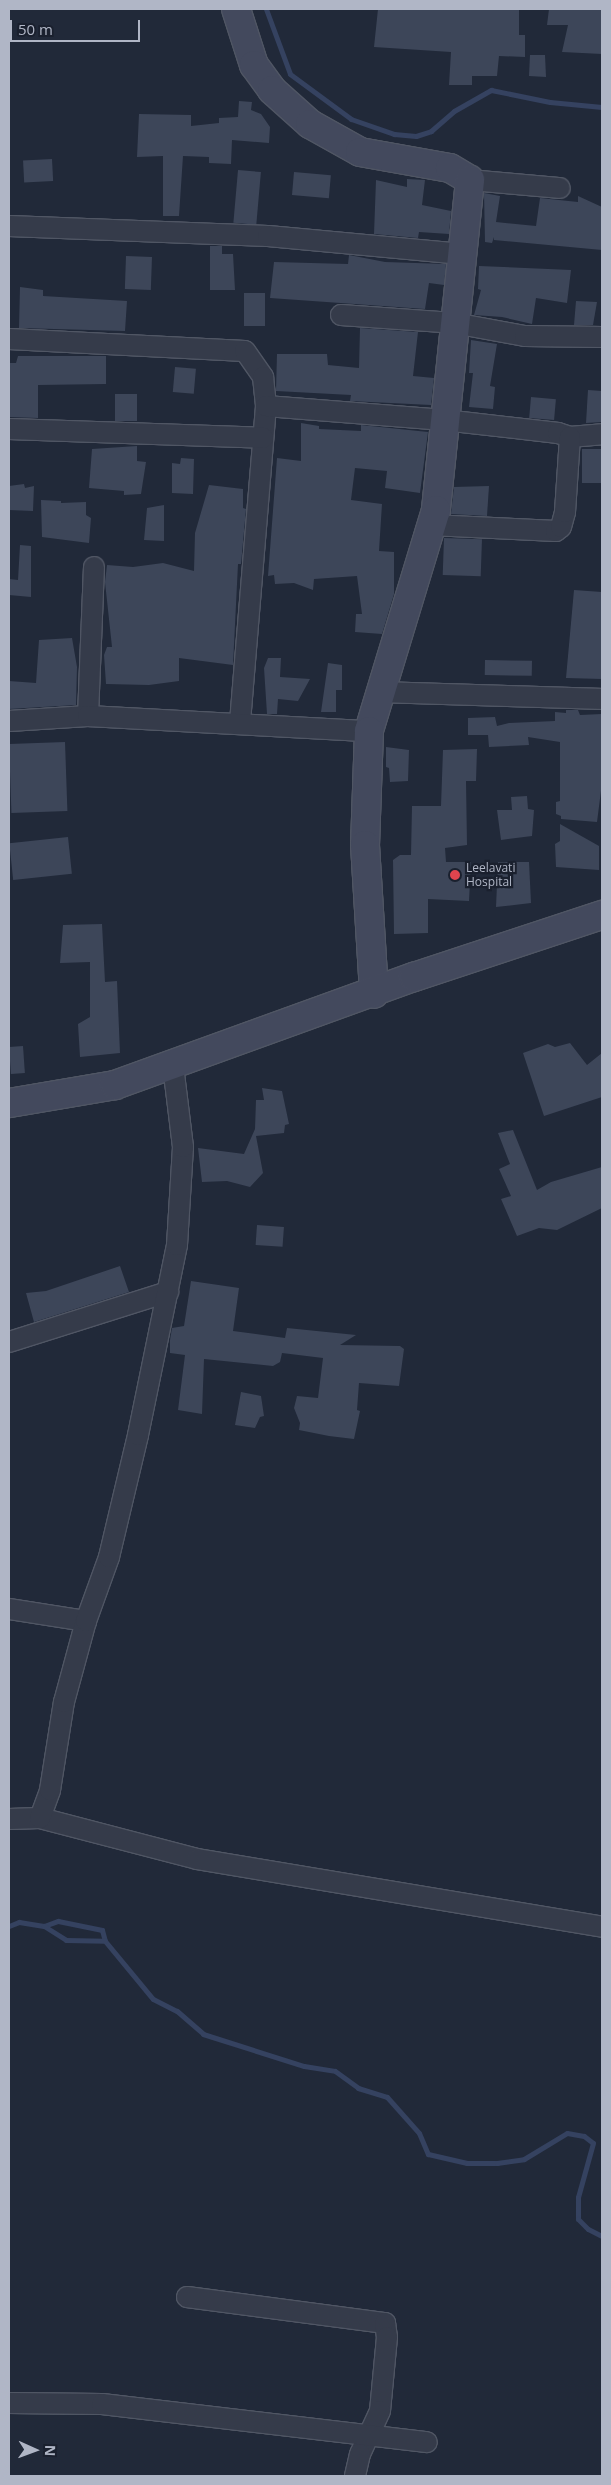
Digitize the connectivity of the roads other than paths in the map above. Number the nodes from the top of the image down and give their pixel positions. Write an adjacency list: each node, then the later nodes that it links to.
1 (236, 9): 2 (main road)
2 (470, 180): 3 (street); 5 (main road)
3 (560, 188)
4 (9, 226): 5 (street)
5 (462, 253): 7 (main road)
6 (341, 315): 7 (street)
7 (454, 324): 8 (street); 11 (main road)
8 (602, 337)
9 (9, 339): 10 (street)
10 (266, 406): 11 (street); 15 (street)
11 (444, 420): 14 (street); 16 (main road)
12 (9, 429): 15 (street)
13 (602, 434): 14 (street)
14 (570, 437): 16 (street)
15 (262, 438): 22 (street)
16 (431, 525): 18 (main road)
17 (94, 567): 20 (street)
18 (381, 692): 19 (street); 23 (main road)
19 (602, 698)
20 (88, 716): 21 (street); 22 (street)
21 (9, 721)
22 (240, 723): 23 (street)
23 (369, 731): 25 (main road)
24 (602, 915): 25 (main road)
25 (374, 994): 26 (main road)
26 (173, 1065): 27 (main road); 28 (street)
27 (9, 1103)
28 (168, 1292): 29 (street); 31 (street)
29 (9, 1342)
30 (9, 1608): 31 (street)
31 (86, 1621): 32 (street)
32 (40, 1818): 33 (street); 34 (street)
33 (9, 1819)
34 (602, 1927)
35 (188, 2297): 37 (street)
36 (9, 2403): 37 (street)
37 (369, 2434): 38 (street); 39 (street)
38 (427, 2442)
39 (355, 2476)

